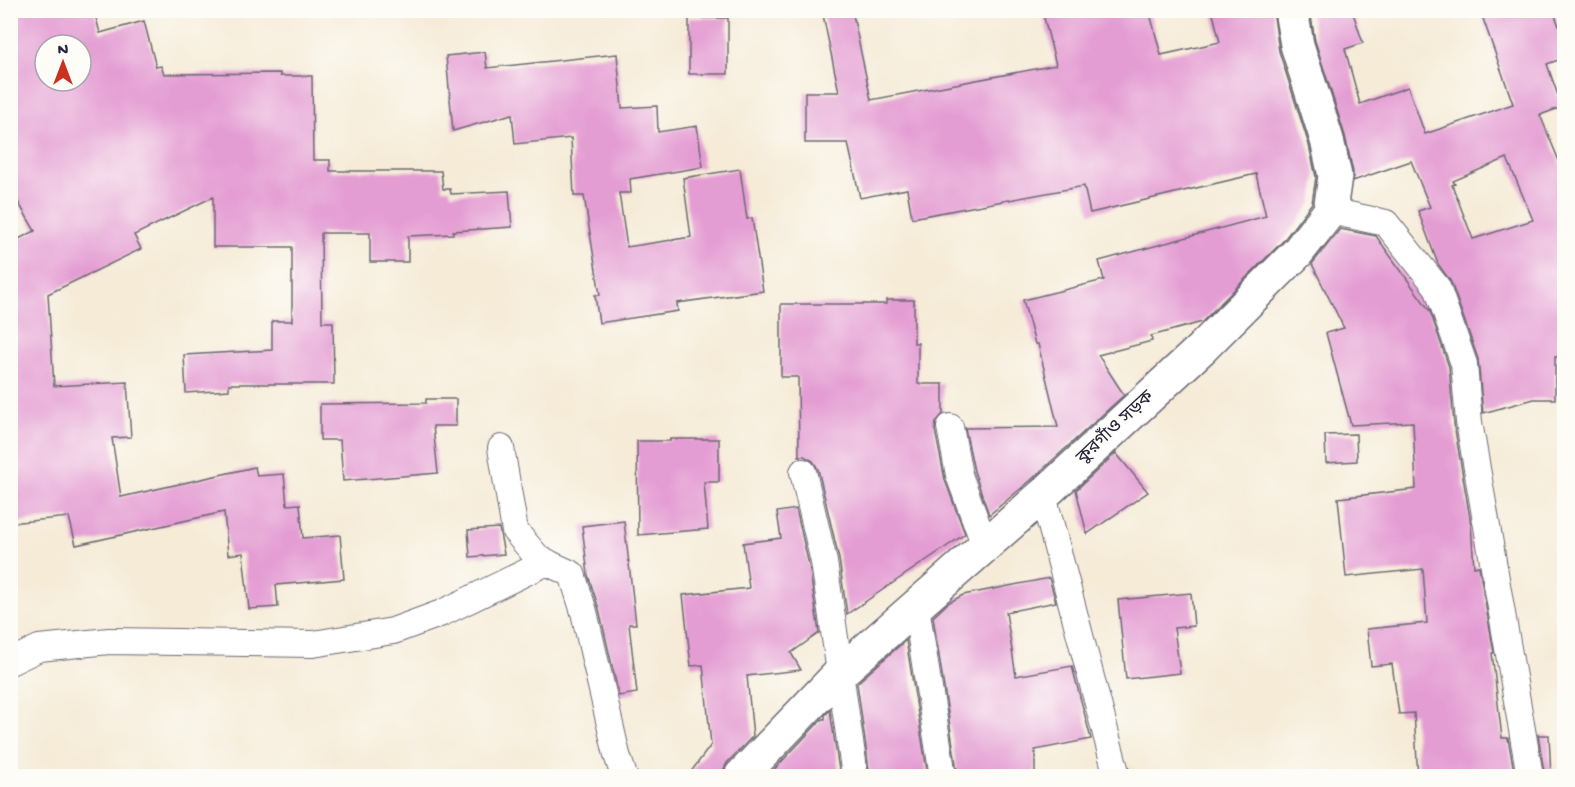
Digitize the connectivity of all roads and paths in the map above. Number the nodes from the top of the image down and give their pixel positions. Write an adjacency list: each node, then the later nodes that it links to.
1 (1291, 10): 2 (street)
2 (1330, 211): 6 (street, কুরগাঁও সড়ক); 17 (street)
3 (950, 427): 7 (street)
4 (501, 448): 8 (street)
5 (803, 472): 11 (street)
6 (1043, 495): 7 (street, কুরগাঁও সড়ক); 16 (street)
7 (985, 546): 9 (street, কুরগাঁও সড়ক)
8 (547, 562): 10 (street); 12 (street)
9 (916, 607): 11 (street, কুরগাঁও সড়ক); 15 (street)
10 (10, 662)
11 (841, 672): 13 (street, কুরগাঁও সড়ক); 14 (street)
12 (624, 777)
13 (741, 777)
14 (855, 777)
15 (943, 777)
16 (1117, 777)
17 (1530, 777)

